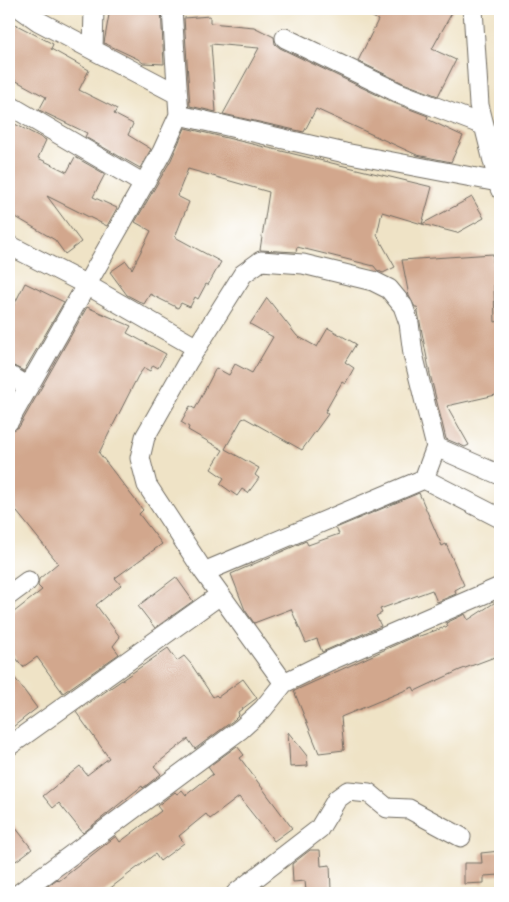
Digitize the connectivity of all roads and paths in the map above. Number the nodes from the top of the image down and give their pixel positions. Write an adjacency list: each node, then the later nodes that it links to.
1 (21, 9): 6 (street)
2 (94, 9): 6 (street)
3 (172, 9): 7 (street)
4 (473, 9): 10 (street)
5 (285, 38): 10 (street)
6 (94, 49): 7 (street)
7 (177, 94): 9 (street)
8 (9, 106): 11 (street)
9 (179, 115): 11 (street); 12 (street)
10 (483, 125): 12 (street)
11 (144, 184): 14 (street)
12 (499, 185)
13 (9, 245): 14 (street)
14 (87, 285): 15 (street); 17 (street)
15 (197, 348): 19 (street); 23 (street)
16 (9, 375): 17 (street)
17 (27, 386): 18 (street)
18 (9, 421)
19 (436, 447): 20 (street); 21 (street)
20 (500, 475)
21 (424, 478): 22 (street); 23 (street)
22 (500, 518)
23 (204, 572): 27 (street)
24 (28, 581): 26 (street)
25 (500, 587): 28 (street)
26 (9, 595)
27 (220, 595): 28 (street); 29 (street)
28 (284, 683): 31 (street)
29 (9, 746)
30 (461, 837): 32 (street)
31 (20, 893)
32 (236, 893)

